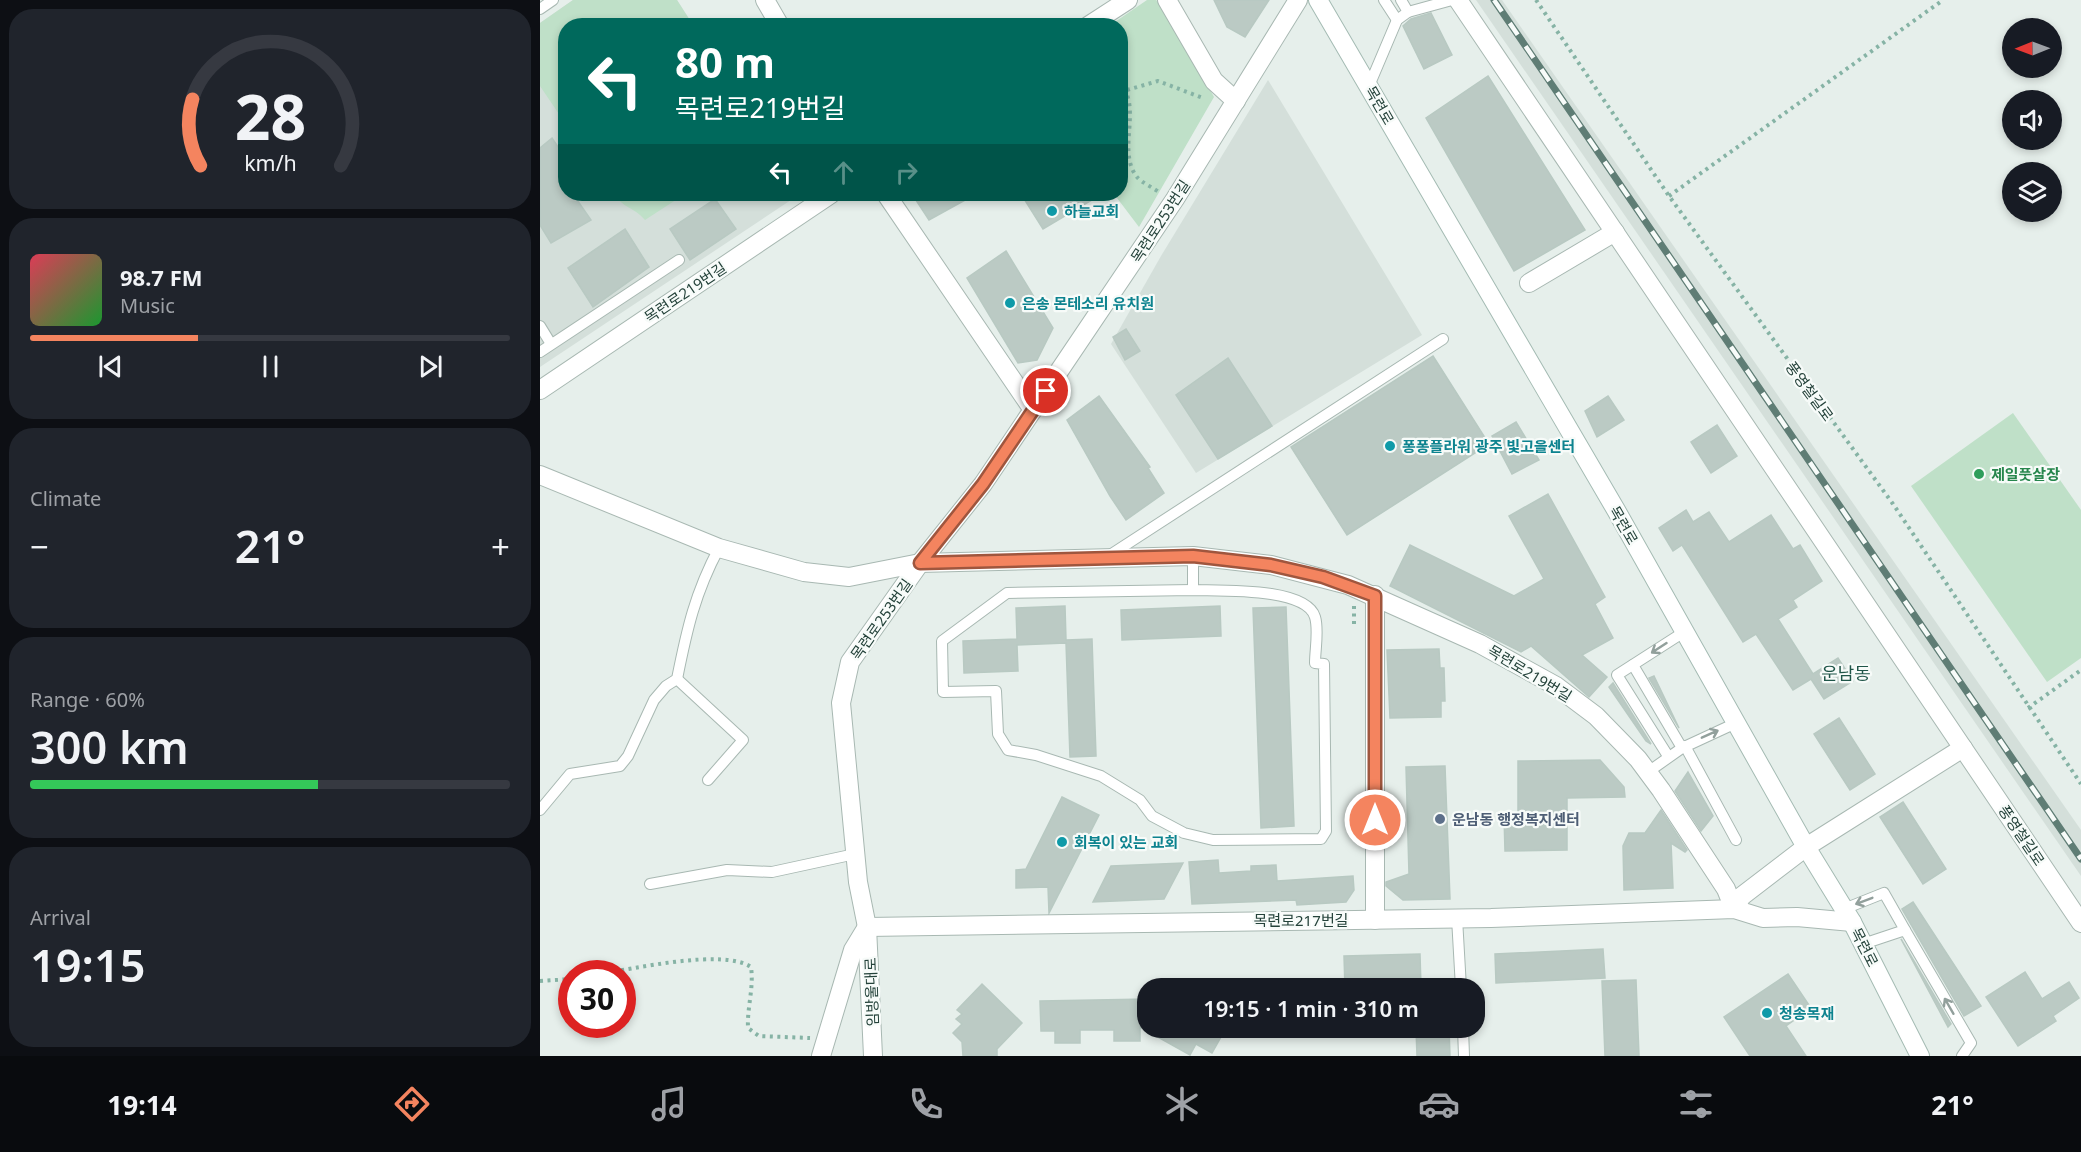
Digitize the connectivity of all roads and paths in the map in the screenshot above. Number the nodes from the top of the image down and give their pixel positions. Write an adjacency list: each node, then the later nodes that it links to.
1 (553, 0): 13 (lane)
2 (765, 0): 15 (street)
3 (1128, 0): 16 (street)
4 (1167, 0): 21 (street)
5 (1298, 0): 21 (street, 목련로253번길)
6 (1318, 0): 18 (street, 목련로)
7 (1384, 0): 17 (lane)
8 (1401, 0): 14 (lane)
9 (1452, 0): 14 (lane)
10 (1458, 0): 27 (street, 풍영철길로)
11 (1536, 0): 24 (path, 풍영철길로)
12 (1943, 0): 24 (path)
13 (540, 9)
14 (1408, 12): 17 (lane)
15 (775, 18)
16 (1100, 18)
17 (1397, 20): 18 (lane)
18 (1369, 86): 43 (street, 목련로)
19 (1128, 90): 22 (path)
20 (1128, 97): 23 (path)
21 (1236, 101): 35 (street, 목련로253번길)
22 (1214, 102)
23 (1161, 193)
24 (1669, 196): 47 (path, 풍영철길로)
25 (821, 201): 34 (street, 목련로219번길)
26 (891, 201): 35 (street)
27 (1615, 232): 29 (street); 50 (street, 풍영철길로)
28 (679, 260): 32 (lane)
29 (1530, 283)
30 (540, 326): 32 (lane)
31 (1443, 339): 39 (lane)
32 (551, 344): 33 (lane)
33 (540, 352)
34 (540, 390)
35 (1033, 410): 40 (street, 목련로253번길)
36 (540, 474): 37 (street, 목련로219번길)
37 (719, 548): 40 (street, 목련로219번길); 46 (lane)
38 (1193, 556): 39 (street, 목련로219번길); 41 (lane); 42 (street, 목련로219번길)
39 (1107, 557): 40 (street, 목련로219번길)
40 (920, 563): 58 (street, 목련로253번길)
41 (1193, 590): 41 (lane)
42 (1375, 596): 52 (street, 목련로219번길); 63 (street)
43 (1684, 632): 44 (lane, one-way to 44); 48 (street, 목련로)
44 (1633, 665): 49 (lane); 51 (lane)
45 (2081, 670): 47 (path)
46 (678, 679): 53 (lane); 55 (lane)
47 (2028, 708): 54 (path, 풍영철길로)
48 (1736, 723): 49 (lane, one-way to 48); 57 (street, 목련로)
49 (1683, 747): 51 (lane); 56 (lane)
50 (1963, 748): 57 (street); 64 (street, 풍영철길로)
51 (1668, 756): 52 (lane)
52 (1648, 772): 60 (street, 목련로219번길)
53 (708, 780)
54 (2081, 784)
55 (540, 810)
56 (1736, 840)
57 (1806, 847): 60 (street); 61 (street, 목련로)
58 (855, 854): 59 (lane); 65 (street, 목련로253번길)
59 (650, 884)
60 (1734, 909): 61 (street, 목련로217번길); 62 (street, 목련로217번길)
61 (1848, 915): 66 (lane, one-way to 61); 67 (street, 목련로)
62 (1457, 918): 63 (street, 목련로217번길); 69 (lane)
63 (1375, 920): 65 (street, 목련로217번길)
64 (2081, 923)
65 (867, 927): 72 (street); 75 (street, 임방울대로)
66 (1905, 930): 67 (lane); 78 (lane, one-way to 66)
67 (1863, 944): 77 (street, 목련로)
68 (636, 969): 72 (path)
69 (1460, 978)
70 (558, 979): 71 (path)
71 (540, 981)
72 (825, 1038): 74 (street)
73 (1463, 1038): 76 (lane)
74 (820, 1056)
75 (873, 1056)
76 (1464, 1056)
77 (1920, 1056)
78 (1962, 1056)

